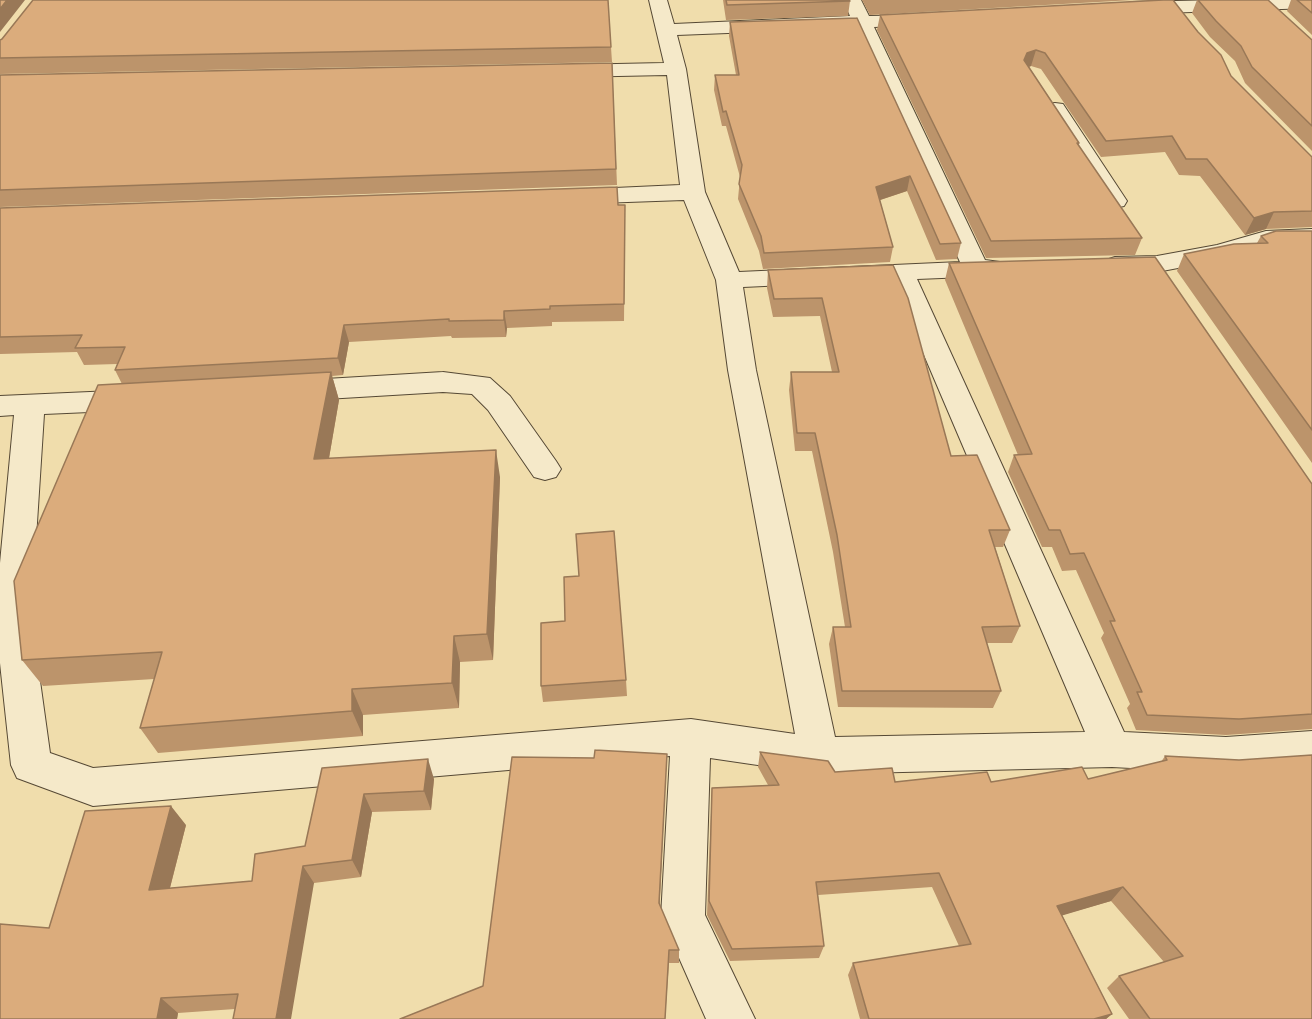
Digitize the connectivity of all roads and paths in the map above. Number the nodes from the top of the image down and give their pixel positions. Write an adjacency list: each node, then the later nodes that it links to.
1 (658, 0): 11 (street)
2 (852, 0): 9 (street)
3 (1262, 2): 4 (street); 5 (street); 8 (street)
4 (1312, 3)
5 (1173, 6): 6 (street); 10 (street)
6 (1114, 9)
7 (947, 18): 9 (street)
8 (1281, 20)
9 (863, 23): 11 (street); 21 (street)
10 (1187, 24)
11 (665, 30): 12 (street)
12 (676, 69): 13 (street); 15 (street)
13 (545, 71)
14 (1039, 84): 18 (street)
15 (693, 192): 16 (street); 23 (street)
16 (550, 197)
17 (1312, 237): 18 (street)
18 (1150, 254): 19 (street)
19 (1089, 266)
20 (1010, 267): 21 (street)
21 (976, 268): 22 (street)
22 (901, 272): 23 (street); 30 (street)
23 (729, 280): 32 (street)
24 (266, 392): 28 (street)
25 (160, 398): 26 (street)
26 (15, 406): 27 (street)
27 (13, 452): 29 (street)
28 (545, 469)
29 (692, 737): 32 (street); 33 (street)
30 (1112, 749): 31 (street); 32 (street)
31 (1312, 749)
32 (819, 756)
33 (731, 1019)

